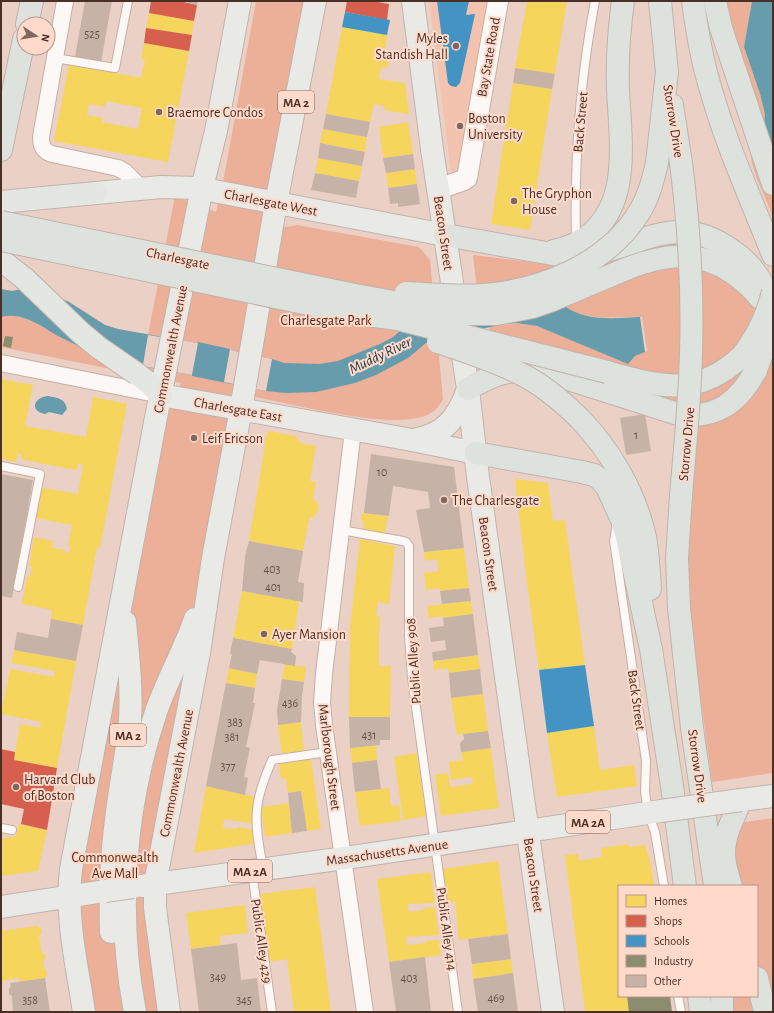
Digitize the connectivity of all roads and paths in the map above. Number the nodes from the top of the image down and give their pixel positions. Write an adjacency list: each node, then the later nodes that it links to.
1 (32, 1): 13 (highway)
2 (65, 1): 15 (street)
3 (128, 1): 15 (lane)
4 (240, 1): 19 (main road, Commonwealth Avenue / MA 2)
5 (315, 1): 24 (main road, Commonwealth Avenue / MA 2)
6 (413, 1): 21 (main road, Beacon Street)
7 (498, 1): 21 (street, Bay State Road)
8 (595, 1): 28 (lane, Back Street)
9 (623, 1): 28 (highway)
10 (660, 1): 16 (highway, Storrow Drive)
11 (693, 1): 30 (highway)
12 (715, 1): 18 (highway)
13 (29, 16)
14 (20, 56): 17 (highway)
15 (55, 58): 20 (street)
16 (668, 80): 33 (highway, bridge); 63 (highway, Storrow Drive, bridge)
17 (1, 150)
18 (773, 184)
19 (202, 188): 20 (main road, Charlesgate West); 24 (main road, Charlesgate West); 38 (main road, Commonwealth Avenue / MA 2)
20 (142, 189): 22 (main road, Charlesgate West)
21 (438, 189): 26 (main road, Beacon Street)
22 (96, 193): 23 (highway)
23 (1, 202)
24 (276, 203): 26 (main road, Charlesgate West); 39 (main road, Commonwealth Avenue / MA 2)
25 (1, 222): 33 (highway, Charlesgate, bridge)
26 (445, 235): 29 (highway); 37 (main road, Beacon Street, bridge)
27 (1, 240): 33 (highway, Charlesgate, bridge)
28 (576, 244): 29 (highway)
29 (547, 253): 34 (highway)
30 (773, 255)
31 (1, 260): 38 (highway, bridge)
32 (773, 292): 36 (highway, bridge)
33 (354, 304): 34 (highway, bridge); 36 (highway, bridge); 49 (highway, bridge)
34 (772, 323): 36 (highway, bridge)
35 (1, 363): 38 (street, Charlesgate East)
36 (749, 363): 37 (highway)
37 (468, 389): 41 (main road); 42 (main road, Beacon Street)
38 (161, 395): 39 (main road, Charlesgate East); 47 (main road, Commonwealth Avenue / MA 2)
39 (242, 400): 40 (main road, Charlesgate East); 46 (main road, Commonwealth Avenue / MA 2)
40 (353, 430): 41 (main road, Charlesgate East); 45 (street, Marlborough Street)
41 (412, 440): 42 (main road, Charlesgate East)
42 (476, 453): 44 (highway); 56 (main road, Beacon Street)
43 (1, 466): 48 (lane)
44 (619, 513): 49 (highway); 53 (lane, Back Street)
45 (341, 530): 50 (street, Marlborough Street); 57 (lane, Public Alley 908)
46 (213, 558): 60 (main road, Commonwealth Avenue); 73 (main road, Commonwealth Avenue / MA 2)
47 (126, 579): 65 (main road, Commonwealth Avenue); 72 (main road, Commonwealth Avenue / MA 2)
48 (18, 588)
49 (651, 649): 62 (highway)
50 (328, 752): 58 (street, Marlborough Street); 59 (lane, Public Alley 429)
51 (773, 796): 52 (main road, Massachusetts Avenue / MA 2A)
52 (741, 800): 53 (main road, Massachusetts Avenue / MA 2A, bridge); 64 (highway)
53 (655, 812): 56 (main road, Massachusetts Avenue / MA 2A); 61 (lane, Back Street)
54 (1, 828): 55 (lane)
55 (12, 830)
56 (528, 832): 57 (main road, Massachusetts Avenue / MA 2A); 78 (main road, Beacon Street)
57 (434, 845): 58 (main road, Massachusetts Avenue / MA 2A); 77 (lane, Public Alley 414)
58 (344, 858): 59 (main road, Massachusetts Avenue / MA 2A); 76 (street, Marlborough Street)
59 (257, 870): 60 (main road, Massachusetts Avenue / MA 2A); 75 (lane, Public Alley 429)
60 (156, 884): 65 (main road, Massachusetts Avenue / MA 2A, bridge); 74 (main road, Commonwealth Avenue)
61 (664, 885)
62 (685, 885)
63 (715, 885)
64 (731, 885)
65 (69, 896): 66 (main road, Massachusetts Avenue); 71 (main road, Commonwealth Avenue)
66 (1, 907)
67 (758, 982): 82 (highway)
68 (678, 997): 79 (lane)
69 (699, 997): 80 (highway)
70 (722, 997): 81 (highway)
71 (84, 1012)
72 (120, 1012)
73 (135, 1012)
74 (169, 1012)
75 (272, 1012)
76 (365, 1012)
77 (458, 1012)
78 (554, 1012)
79 (680, 1012)
80 (701, 1012)
81 (722, 1012)
82 (765, 1012)

